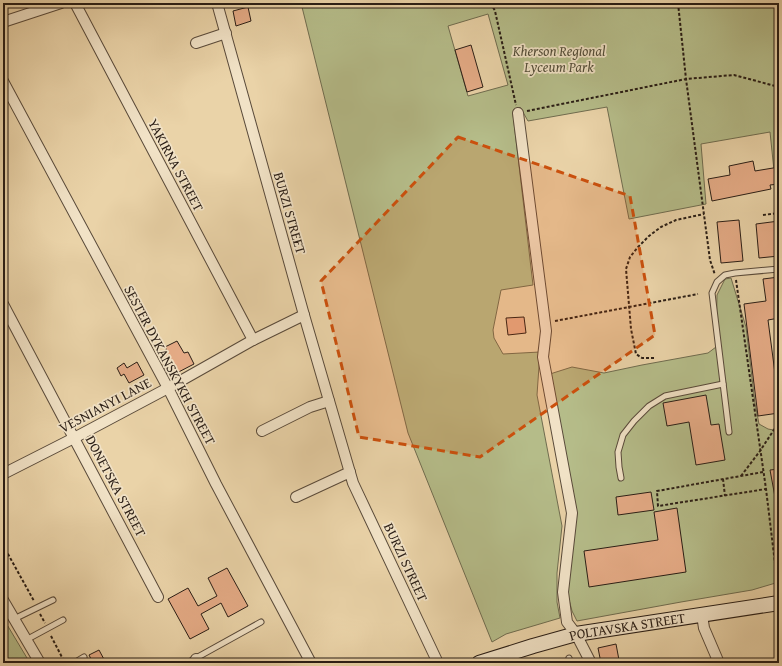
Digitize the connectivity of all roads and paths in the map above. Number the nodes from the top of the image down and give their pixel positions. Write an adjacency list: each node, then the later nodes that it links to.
1 (61, 3): 6 (street)
2 (75, 3): 24 (street, YAKIRNA STREET)
3 (217, 3): 7 (street, BURZI STREET)
4 (491, 3): 12 (path)
5 (678, 3): 9 (path)
6 (3, 22)
7 (226, 33): 8 (street); 22 (street, BURZI STREET)
8 (196, 43)
9 (686, 80): 11 (path); 12 (path); 14 (path)
10 (3, 81): 27 (street, SESTER DYKANSKYKH STREET)
11 (779, 87)
12 (518, 113): 23 (street)
13 (779, 213): 15 (path)
14 (704, 214): 18 (path); 21 (path)
15 (763, 215)
16 (779, 269): 17 (lane)
17 (735, 273): 18 (lane); 33 (path)
18 (717, 282): 26 (lane)
19 (698, 294): 21 (path)
20 (3, 304): 32 (street, DONETSKA STREET)
21 (630, 307): 23 (path); 25 (path)
22 (304, 315): 24 (street, VESNIANYI LANE); 28 (street, BURZI STREET)
23 (545, 323): 52 (street)
24 (253, 340): 27 (street, VESNIANYI LANE)
25 (654, 358)
26 (723, 384): 31 (lane); 38 (lane)
27 (168, 388): 32 (street, VESNIANYI LANE); 58 (street, SESTER DYKANSKYKH STREET)
28 (329, 401): 30 (street); 34 (street, BURZI STREET)
29 (779, 422): 33 (path)
30 (262, 431)
31 (729, 432)
32 (74, 438): 36 (street, VESNIANYI LANE); 44 (street, DONETSKA STREET)
33 (760, 451): 35 (path); 37 (path)
34 (350, 472): 42 (street); 59 (street, BURZI STREET)
35 (763, 472): 37 (path); 40 (path)
36 (3, 474)
37 (741, 476): 39 (path)
38 (621, 478)
39 (723, 479): 41 (path); 41 (path)
40 (766, 489): 41 (path); 43 (path)
41 (725, 496)
42 (296, 497)
43 (778, 588)
44 (158, 597)
45 (3, 600): 49 (street)
46 (53, 600): 49 (lane)
47 (779, 603): 48 (main road, POLTAVSKA STREET)
48 (702, 615): 52 (main road, POLTAVSKA STREET); 62 (street)
49 (14, 619): 53 (street)
50 (63, 620): 53 (lane)
51 (261, 622): 55 (lane)
52 (576, 634): 60 (main road, POLTAVSKA STREET); 61 (street)
53 (26, 640): 56 (street)
54 (84, 658): 57 (lane)
55 (194, 662)
56 (40, 663)
57 (74, 663)
58 (311, 663)
59 (438, 663)
60 (478, 663)
61 (591, 663)
62 (719, 663)

